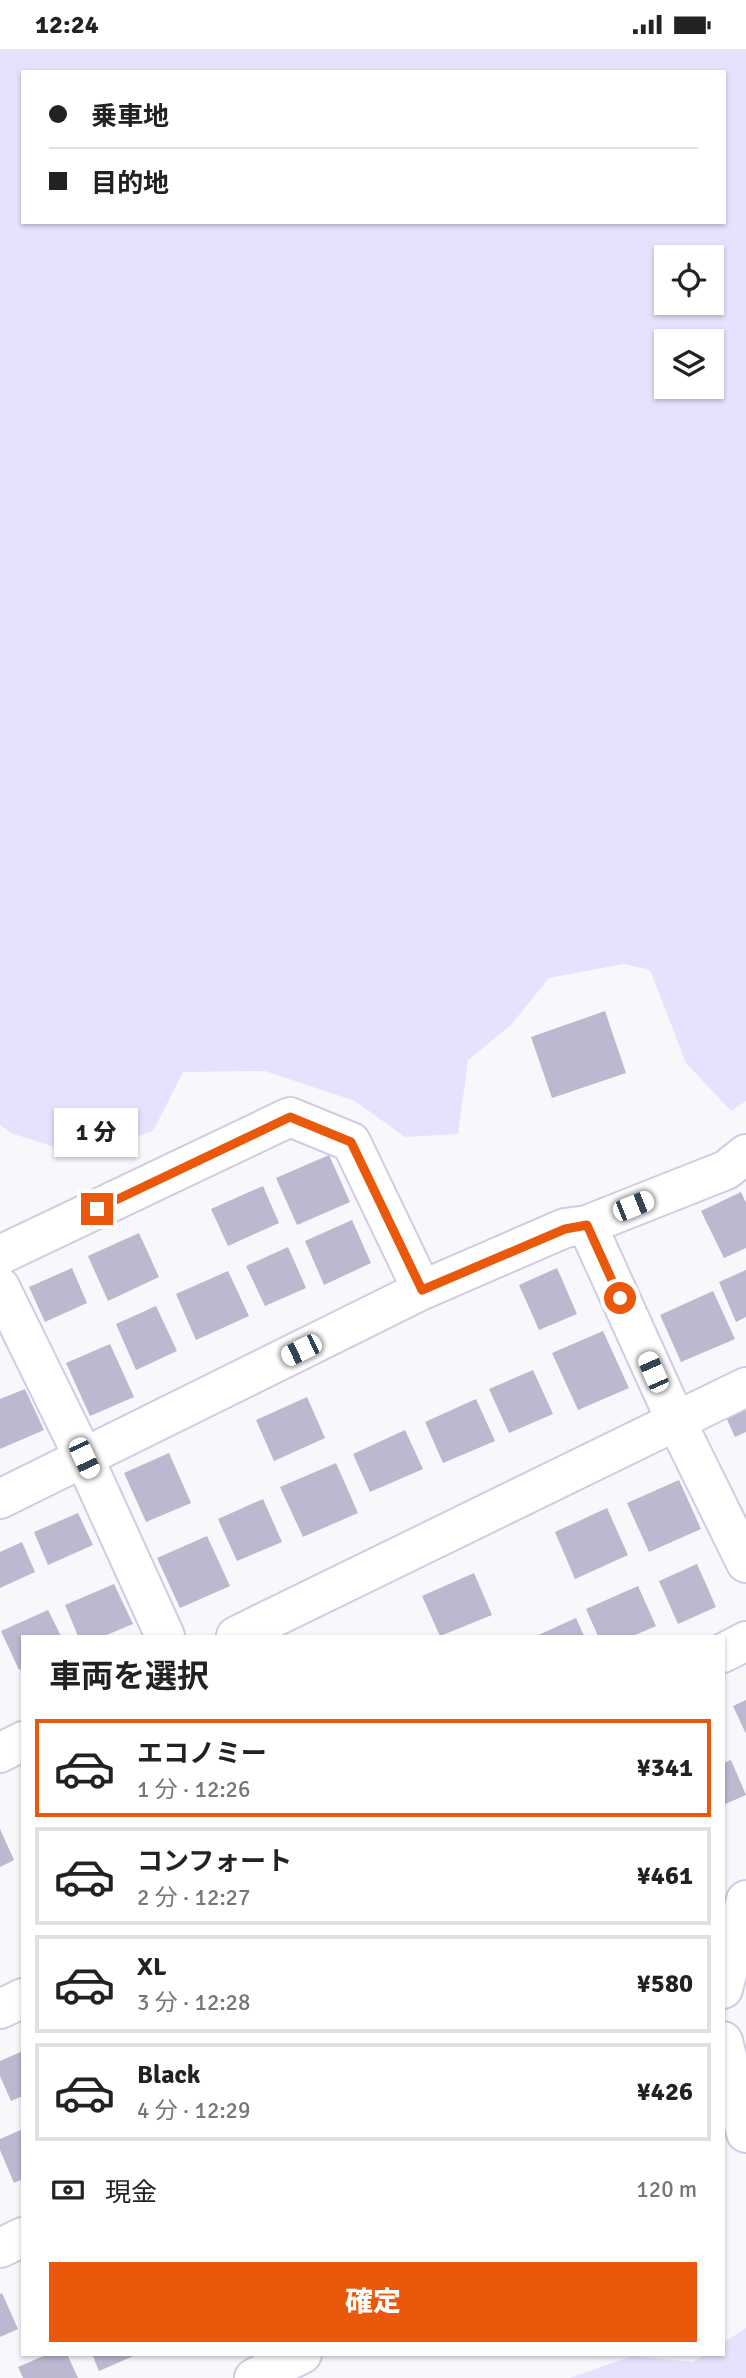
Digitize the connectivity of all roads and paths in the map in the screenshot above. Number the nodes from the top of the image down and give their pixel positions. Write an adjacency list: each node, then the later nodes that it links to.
1 (746, 1154): 2 (street)
2 (587, 1225): 5 (street); 7 (street)
3 (0, 1255): 5 (street)
4 (0, 1287): 8 (street)
5 (422, 1290): 8 (street)
6 (746, 1387): 7 (street)
7 (676, 1421): 10 (street); 12 (street)
8 (84, 1458): 9 (street); 11 (street)
9 (0, 1499)
10 (744, 1552)
11 (165, 1635)
12 (238, 1635)
13 (746, 1641): 14 (street)
14 (725, 1652)
15 (21, 1742): 16 (street)
16 (0, 1753)
17 (738, 1905): 18 (street)
18 (725, 1978)
19 (21, 1999): 20 (street)
20 (0, 2009)
21 (725, 2049): 22 (street)
22 (746, 2134): 23 (street)
23 (725, 2146)
24 (21, 2238): 25 (street)
25 (0, 2248)
26 (298, 2356): 27 (street)
27 (254, 2378)

